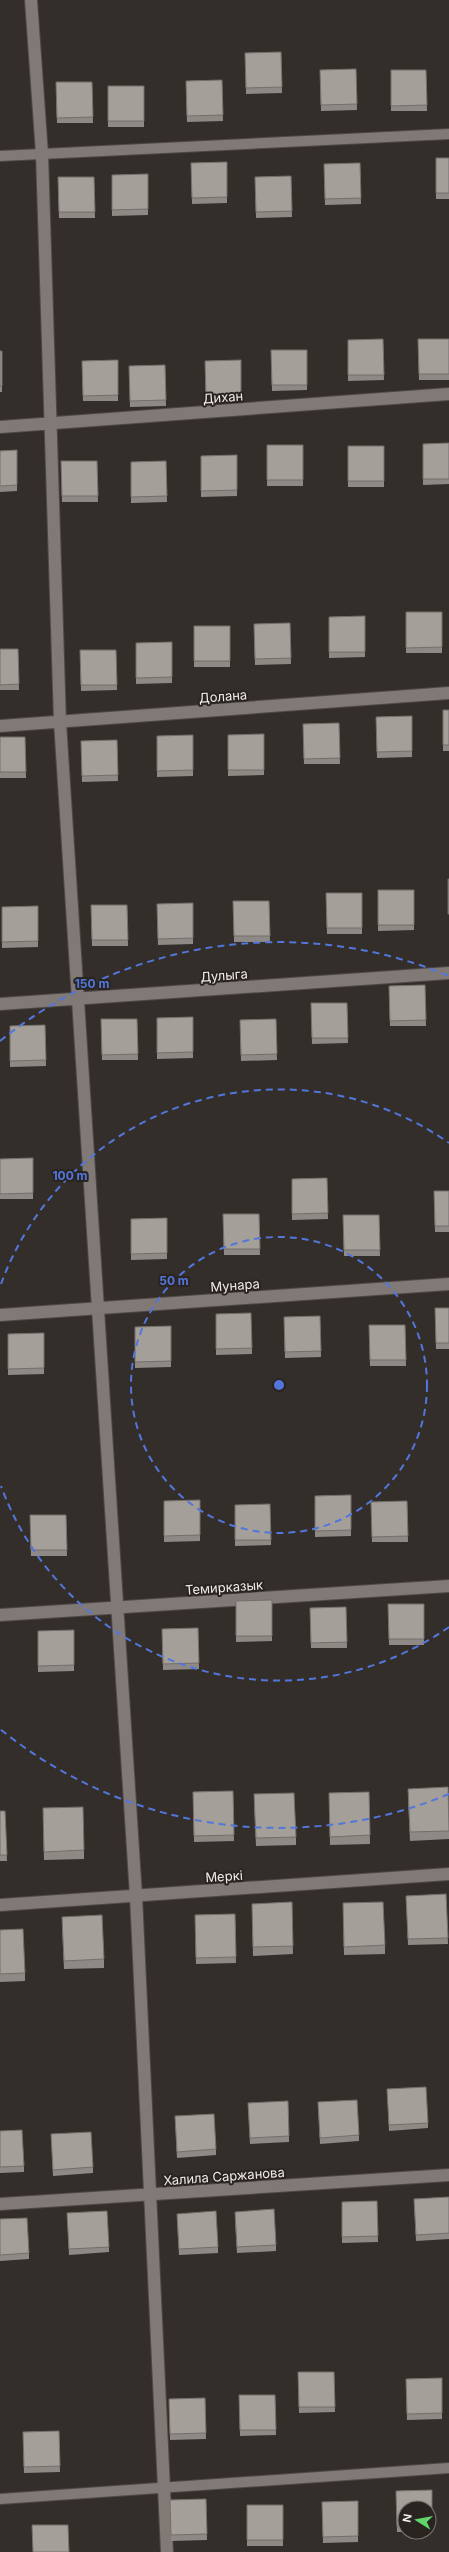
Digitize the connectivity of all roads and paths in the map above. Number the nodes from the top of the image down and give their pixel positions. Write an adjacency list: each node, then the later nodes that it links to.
1 (31, 0): 3 (street)
2 (449, 134): 3 (lane)
3 (42, 154): 4 (lane); 6 (street)
4 (0, 156)
5 (449, 394): 6 (street, Дихан)
6 (50, 424): 7 (street, Дихан); 9 (street)
7 (0, 427)
8 (449, 693): 9 (street, Долана)
9 (60, 722): 10 (street, Долана); 12 (street)
10 (0, 726)
11 (449, 974): 12 (street, Дулыга)
12 (78, 998): 13 (street, Дулыга); 15 (street)
13 (0, 1004)
14 (449, 1284): 15 (street, Мунара)
15 (98, 1308): 16 (street, Мунара); 18 (street)
16 (0, 1315)
17 (449, 1586): 18 (street, Темирказык)
18 (117, 1608): 19 (street, Темирказык); 21 (street)
19 (0, 1615)
20 (449, 1874): 21 (street, Меркі)
21 (136, 1896): 22 (street, Меркі); 24 (street)
22 (0, 1905)
23 (449, 2175): 24 (street, Халила Саржанова)
24 (151, 2194): 25 (street, Халила Саржанова); 27 (street)
25 (0, 2204)
26 (449, 2468): 27 (lane)
27 (164, 2488): 28 (lane); 29 (street)
28 (0, 2499)
29 (167, 2552)

